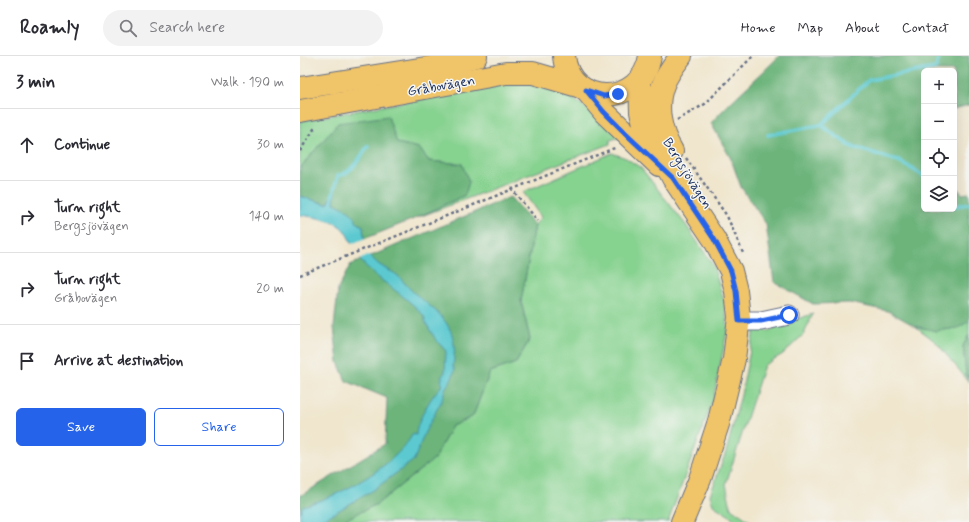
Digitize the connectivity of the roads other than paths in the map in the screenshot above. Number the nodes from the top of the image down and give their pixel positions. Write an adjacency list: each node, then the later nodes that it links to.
1 (438, 56): 6 (main road, Gråbovägen)
2 (476, 56): 6 (main road, Gråbovägen)
3 (564, 56): 8 (main road)
4 (681, 56): 11 (main road, Bergsjövägen)
5 (649, 63): 8 (main road, Gråbovägen); 10 (main road, Bergsjövägen)
6 (385, 75): 7 (main road, Gråbovägen)
7 (307, 87)
8 (584, 89): 9 (main road, Gråbovägen); 10 (main road, Bergsjövägen)
9 (312, 114)
10 (673, 178): 11 (main road, Bergsjövägen)
11 (736, 291): 13 (main road, Bergsjövägen)
12 (789, 315): 13 (lane)
13 (739, 321): 14 (main road, Bergsjövägen)
14 (682, 522)

